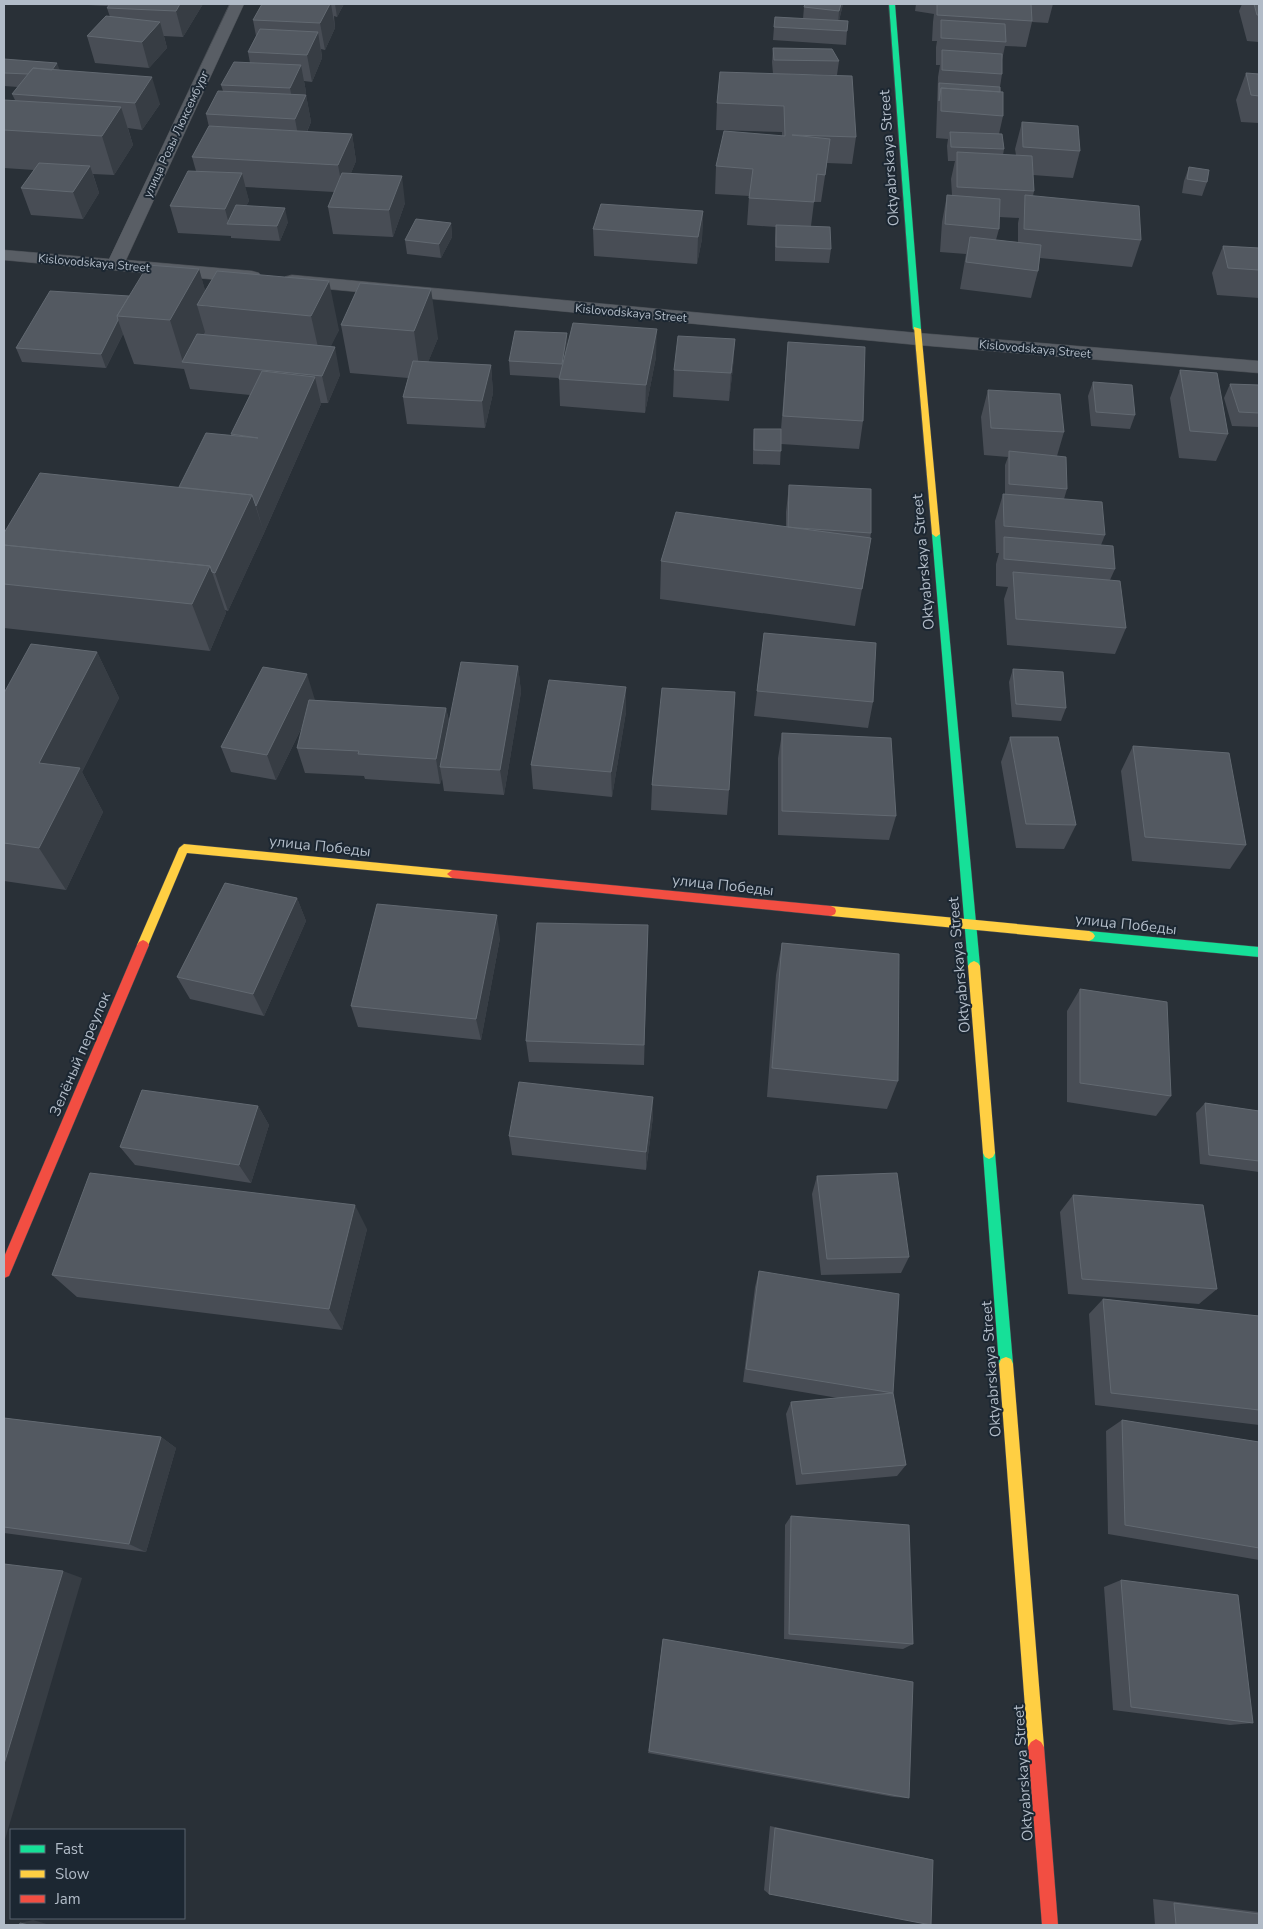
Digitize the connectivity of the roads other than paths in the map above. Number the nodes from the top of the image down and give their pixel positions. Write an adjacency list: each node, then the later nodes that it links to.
1 (237, 4): 4 (street, улица Розы Люксембург)
2 (892, 4): 5 (street, Oktyabrskaya Street)
3 (4, 255): 4 (street, Kislovodskaya Street)
4 (115, 265): 5 (street, Kislovodskaya Street)
5 (918, 339): 6 (street, Kislovodskaya Street); 8 (street, Oktyabrskaya Street)
6 (1259, 367)
7 (184, 848): 8 (street, улица Победы); 10 (street, Зелёный переулок)
8 (971, 924): 9 (street, улица Победы); 11 (street, Oktyabrskaya Street)
9 (1259, 952)
10 (4, 1272)
11 (1050, 1925)

